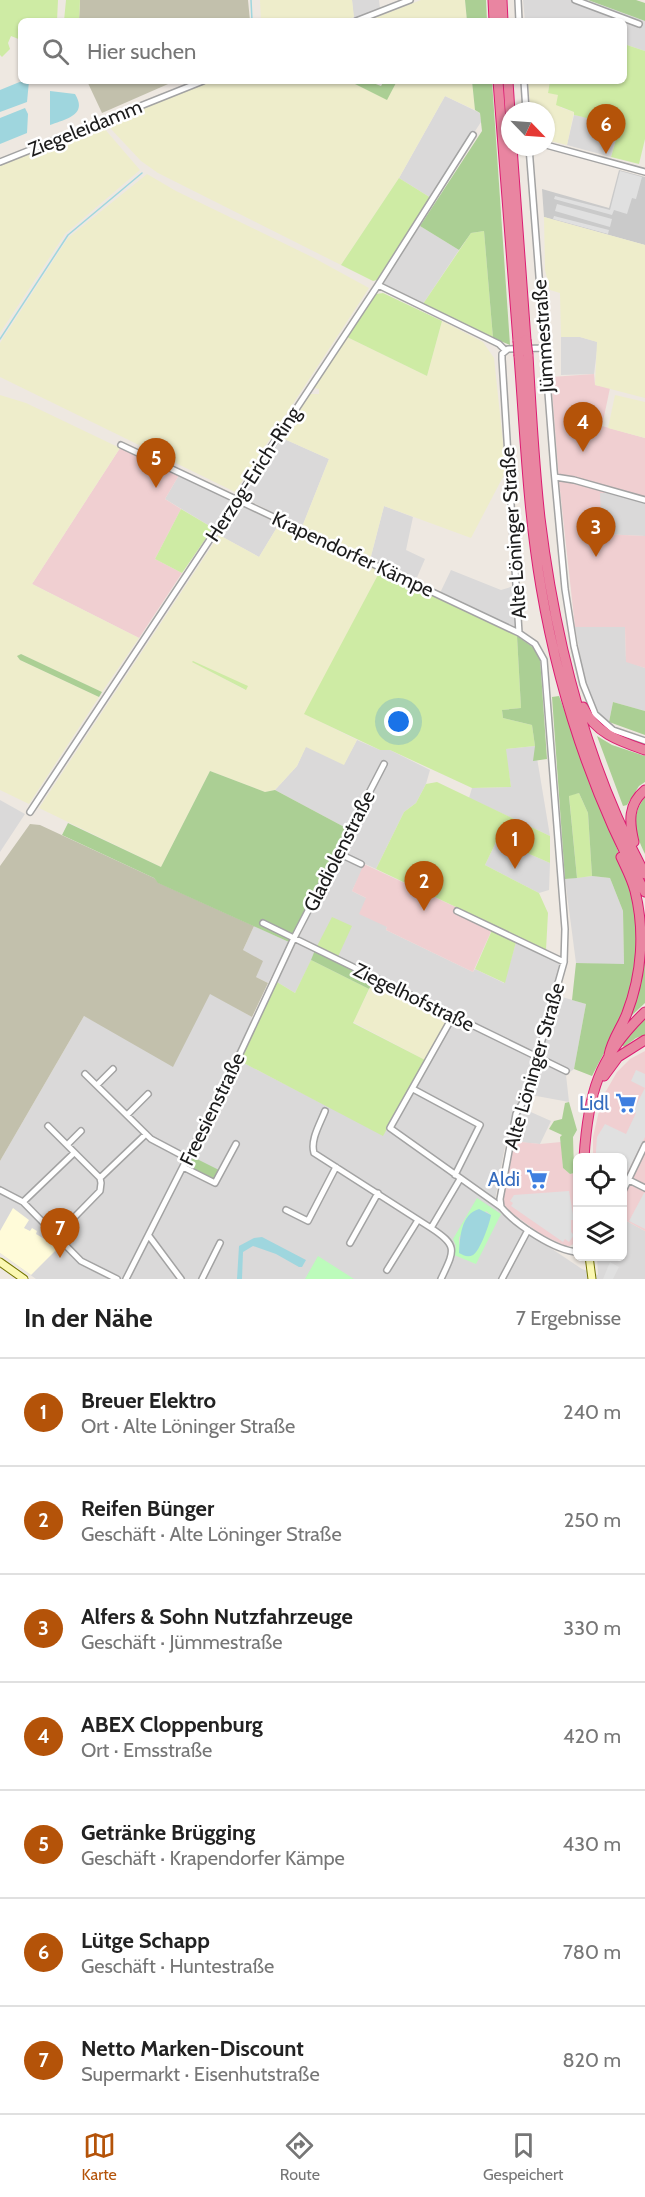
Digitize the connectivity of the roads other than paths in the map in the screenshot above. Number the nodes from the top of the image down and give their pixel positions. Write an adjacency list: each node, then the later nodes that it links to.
1 (410, 0): 6 (street)
2 (493, 0): 7 (highway)
3 (502, 0): 8 (highway)
4 (518, 0): 9 (street)
5 (575, 0): 10 (street)
6 (364, 18)
7 (494, 18)
8 (503, 18)
9 (519, 18)
10 (623, 18)
11 (627, 20): 12 (street)
12 (639, 24)
13 (195, 84): 23 (street, Ziegeleidamm)
14 (498, 84): 26 (highway)
15 (508, 84): 17 (highway)
16 (524, 84): 18 (street)
17 (509, 102)
18 (525, 102)
19 (473, 135): 25 (street, Herzog-Erich-Ring)
20 (555, 147): 24 (street)
21 (512, 156): 26 (highway)
22 (530, 156): 27 (street, Jümmestraße)
23 (0, 162)
24 (645, 172)
25 (378, 285): 28 (street); 32 (street, Herzog-Erich-Ring)
26 (522, 341): 29 (highway, bridge)
27 (544, 348): 28 (street); 31 (street, Jümmestraße)
28 (505, 350): 34 (street, Alte Löninger Straße)
29 (524, 355): 35 (highway); 41 (highway)
30 (122, 445): 32 (street, Krapendorfer Kämpe)
31 (555, 477): 33 (street); 36 (street, Jümmestraße)
32 (237, 499): 34 (street, Krapendorfer Kämpe); 40 (street, Herzog-Erich-Ring)
33 (645, 500)
34 (519, 633): 49 (street, Alte Löninger Straße)
35 (561, 638): 37 (highway); 44 (highway)
36 (645, 741)
37 (645, 750)
38 (384, 764): 42 (street, Gladiolenstraße)
39 (645, 790): 44 (highway)
40 (30, 812)
41 (615, 831): 45 (highway); 53 (highway)
42 (338, 853): 43 (street); 48 (street, Gladiolenstraße)
43 (361, 864)
44 (644, 872)
45 (645, 892)
46 (458, 911): 49 (street, Alte Löninger Straße)
47 (263, 923): 48 (street, Ziegelhofstraße)
48 (294, 938): 51 (street, Ziegelhofstraße); 72 (street, Freesienstraße)
49 (564, 962): 54 (street, Alte Löninger Straße)
50 (645, 1012): 53 (highway)
51 (453, 1016): 54 (street, Ziegelhofstraße); 59 (street)
52 (645, 1040): 66 (highway)
53 (609, 1055): 66 (highway)
54 (537, 1057): 56 (street, Ziegelhofstraße); 83 (street, Alte Löninger Straße)
55 (113, 1069): 58 (street)
56 (566, 1071)
57 (86, 1074): 58 (street)
58 (97, 1085): 62 (street)
59 (413, 1089): 75 (street); 75 (street)
60 (148, 1094): 62 (street)
61 (325, 1111): 74 (street)
62 (127, 1115): 65 (street)
63 (48, 1126): 68 (street)
64 (81, 1131): 68 (street)
65 (146, 1134): 72 (street); 76 (street)
66 (585, 1135): 71 (highway)
67 (236, 1144): 73 (street)
68 (67, 1145): 70 (street)
69 (645, 1145): 77 (street)
70 (74, 1153): 76 (street); 82 (street)
71 (584, 1153)
72 (188, 1158): 73 (street, Freesienstraße)
73 (183, 1167): 89 (street, Freesienstraße)
74 (336, 1167): 81 (street); 84 (street)
75 (457, 1177): 83 (street); 86 (street)
76 (100, 1178): 88 (street)
77 (629, 1180): 78 (street); 79 (street)
78 (627, 1184)
79 (645, 1188)
80 (0, 1190): 82 (street)
81 (378, 1193): 85 (street); 91 (street)
82 (23, 1202): 88 (street)
83 (501, 1207): 87 (street)
84 (286, 1209)
85 (418, 1220): 86 (street); 95 (street)
86 (431, 1228): 101 (street)
87 (528, 1230): 92 (street); 102 (street)
88 (56, 1236): 97 (street)
89 (149, 1236): 98 (street, Freesienstraße); 99 (street)
90 (220, 1243): 100 (street)
91 (350, 1243)
92 (573, 1251)
93 (590, 1261): 103 (street)
94 (0, 1262): 96 (street)
95 (387, 1270)
96 (24, 1279)
97 (117, 1279)
98 (126, 1279)
99 (181, 1279)
100 (202, 1279)
101 (441, 1279)
102 (502, 1279)
103 (592, 1279)

